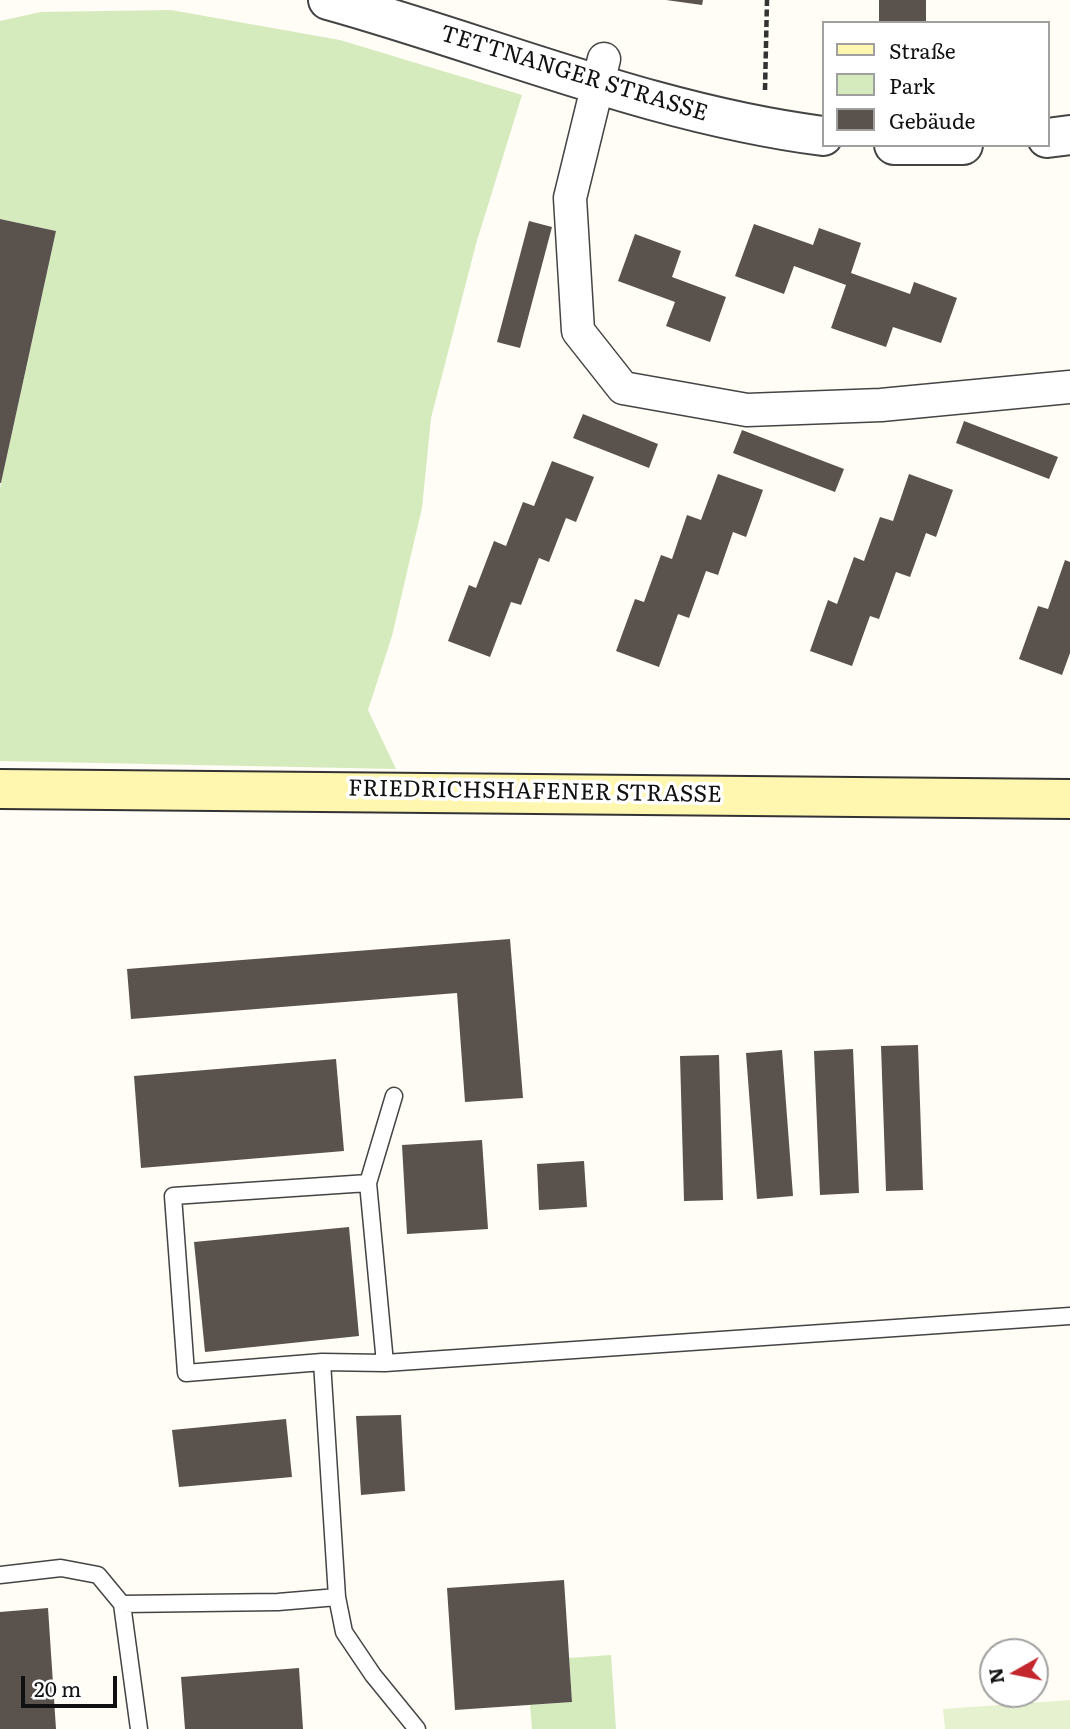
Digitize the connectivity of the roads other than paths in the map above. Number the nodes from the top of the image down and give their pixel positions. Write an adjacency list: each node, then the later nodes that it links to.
1 (328, 0): 2 (street, TETTNANGER STRASSE)
2 (600, 71): 4 (street, TETTNANGER STRASSE); 6 (street)
3 (1070, 135): 5 (street)
4 (822, 136)
5 (1049, 138)
6 (1070, 387)
7 (0, 789): 8 (main road, FRIEDRICHSHAFENER STRASSE)
8 (1070, 799)
9 (394, 1096): 10 (lane)
10 (368, 1183): 12 (lane); 13 (lane)
11 (1070, 1316): 13 (lane)
12 (322, 1362): 13 (lane); 15 (lane)
13 (385, 1363)
14 (0, 1575): 16 (lane)
15 (337, 1597): 16 (lane); 18 (lane)
16 (122, 1604): 17 (lane)
17 (139, 1729)
18 (417, 1729)

